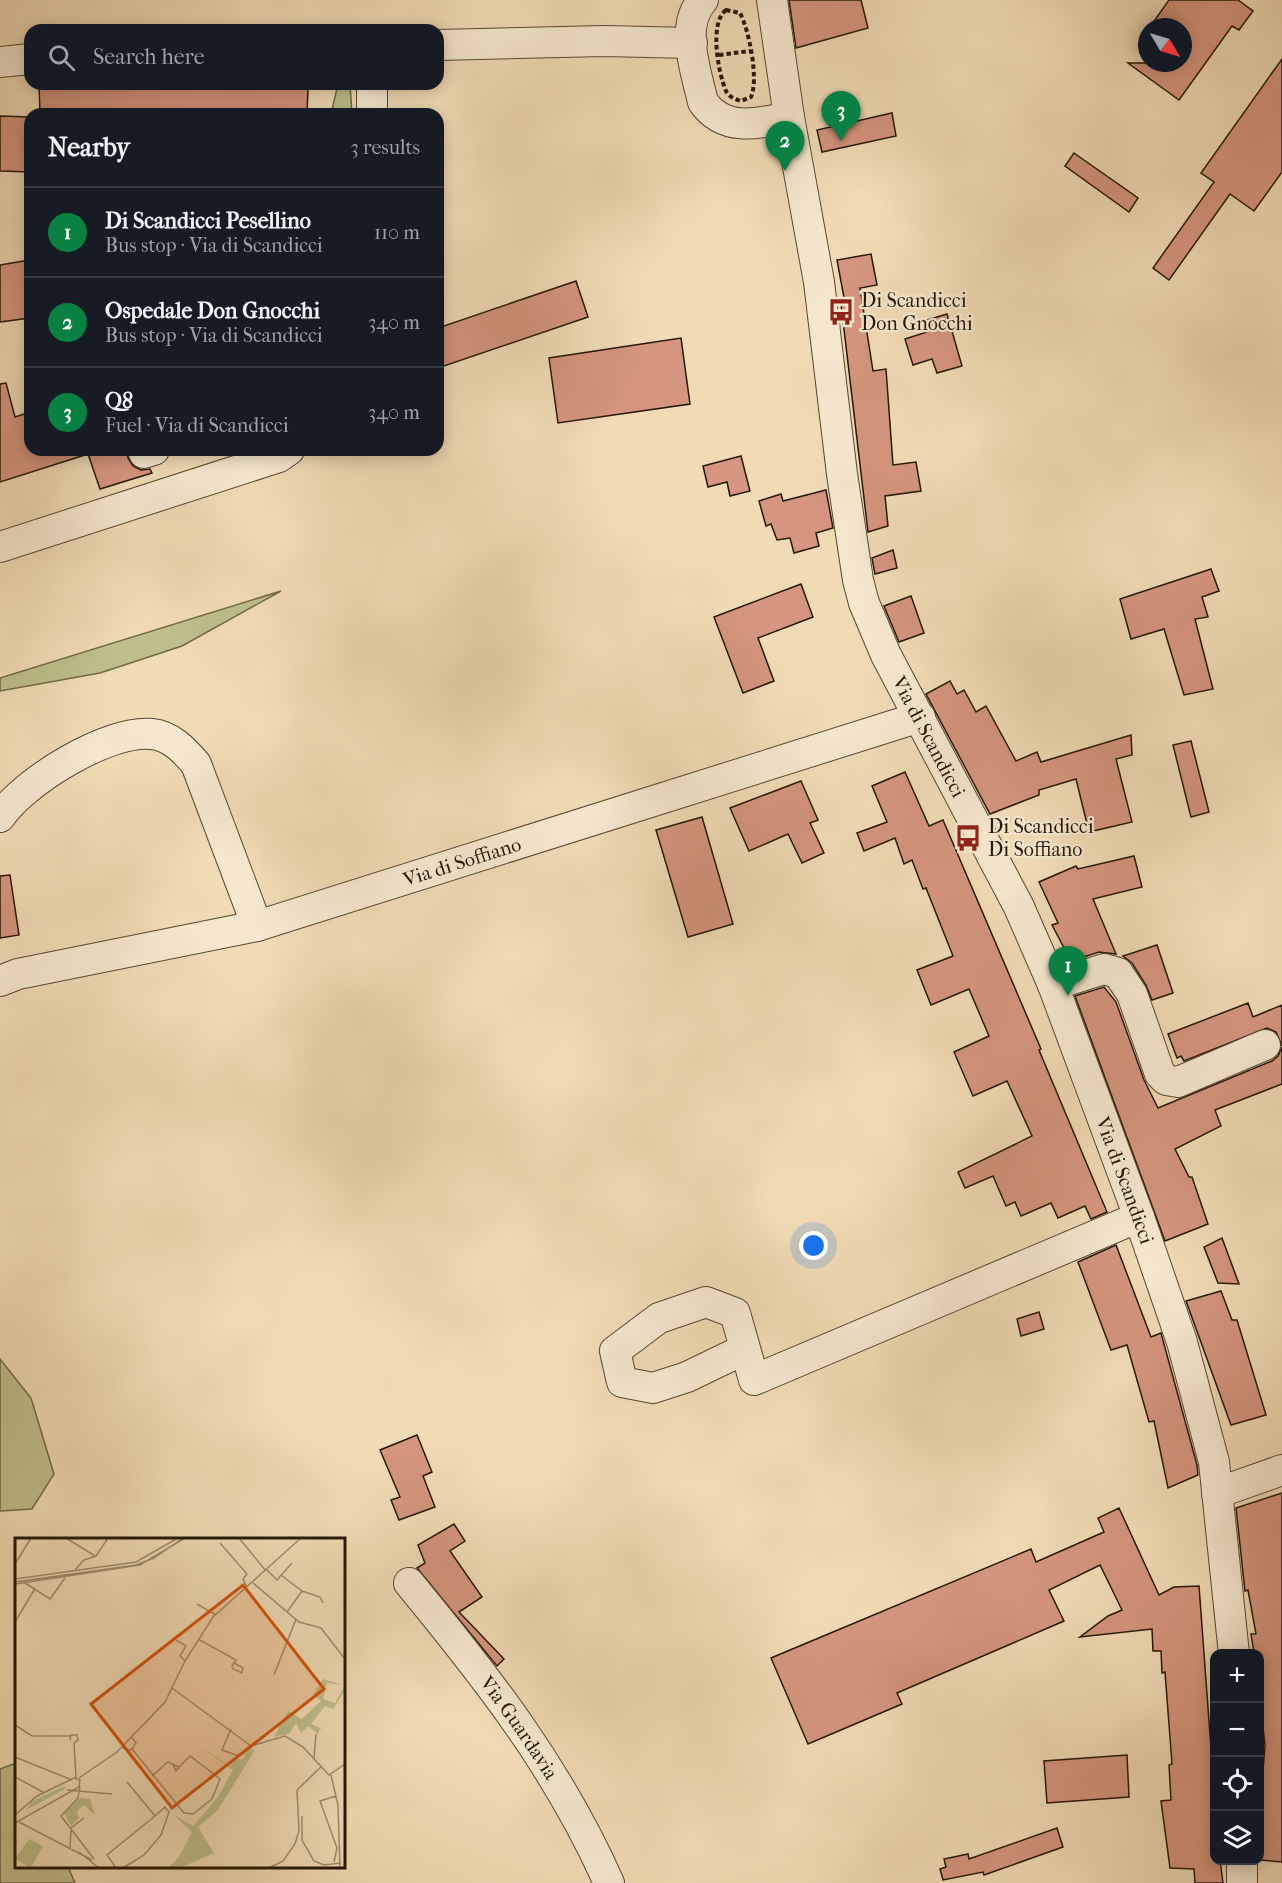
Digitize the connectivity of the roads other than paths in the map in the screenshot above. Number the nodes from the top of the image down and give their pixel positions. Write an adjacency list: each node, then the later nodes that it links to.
1 (703, 0): 4 (street)
2 (772, 0): 9 (street, Via di Scandicci)
3 (444, 45): 4 (street)
4 (708, 51): 9 (street)
5 (24, 60): 6 (street)
6 (0, 62)
7 (372, 90): 8 (street)
8 (372, 108)
9 (789, 117): 12 (street, Via di Scandicci)
10 (280, 456): 11 (street)
11 (0, 547)
12 (920, 717): 14 (street, Via di Soffiano); 16 (street, Via di Scandicci)
13 (0, 818): 14 (street)
14 (257, 926): 15 (street, Via di Soffiano)
15 (0, 981)
16 (1053, 984): 17 (street); 18 (street, Via di Scandicci)
17 (1265, 1045)
18 (1139, 1217): 19 (street); 21 (street, Via di Scandicci)
19 (745, 1349)
20 (1282, 1470): 21 (street)
21 (1217, 1492): 23 (street, Via di Scandicci)
22 (409, 1583): 25 (street, Via Guardavia)
23 (1234, 1649)
24 (1242, 1865): 26 (street)
25 (609, 1883)
26 (1242, 1883)

